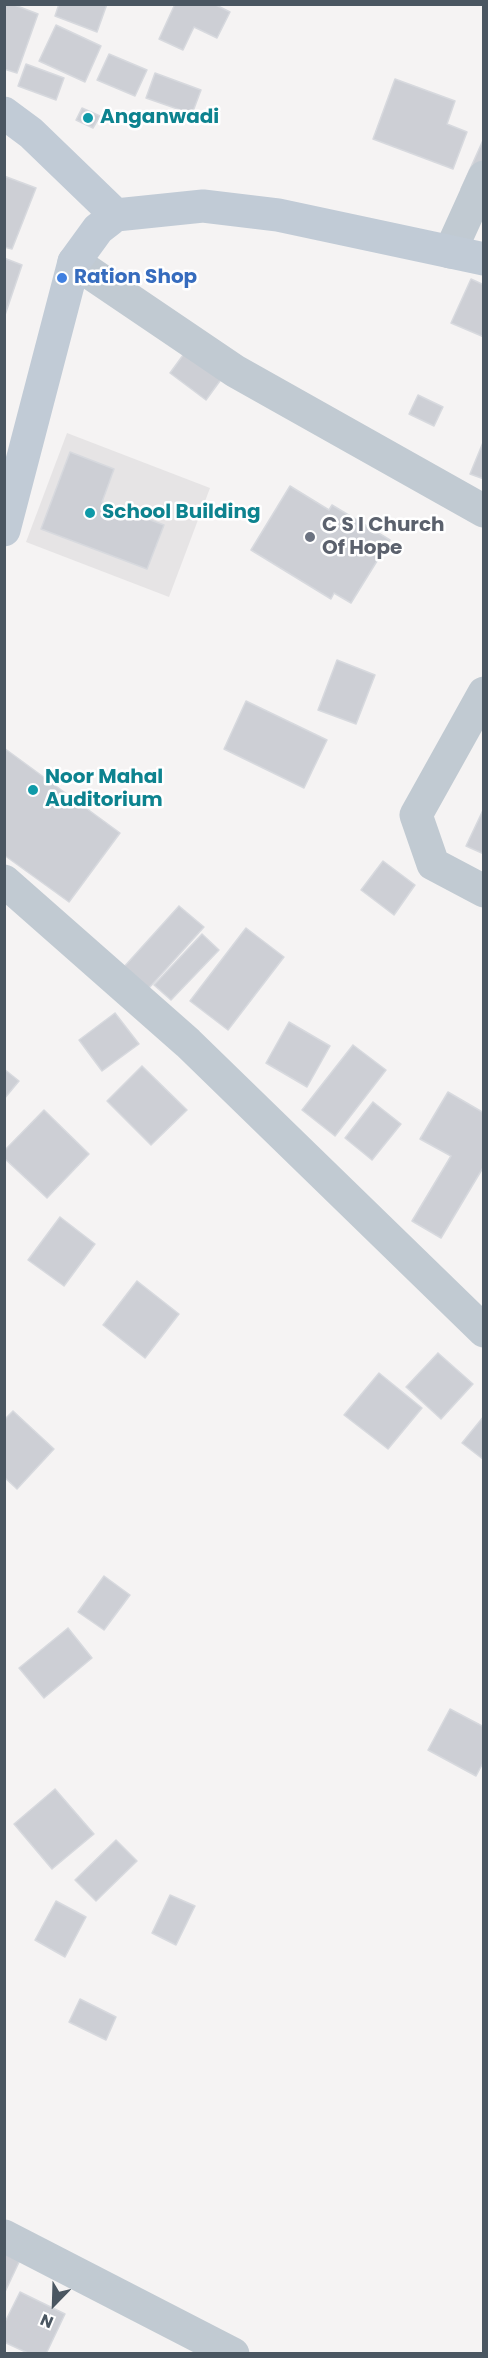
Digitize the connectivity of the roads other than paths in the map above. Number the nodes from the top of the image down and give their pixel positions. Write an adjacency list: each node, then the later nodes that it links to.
1 (4, 113): 3 (main road)
2 (483, 177): 4 (street)
3 (116, 215): 4 (main road); 6 (main road)
4 (450, 252): 5 (main road)
5 (483, 259)
6 (74, 262): 7 (street); 8 (main road)
7 (483, 511)
8 (4, 530)
9 (483, 693): 11 (street)
10 (4, 881): 12 (street)
11 (483, 891)
12 (483, 1331)
13 (4, 2236): 14 (street)
14 (233, 2354)

